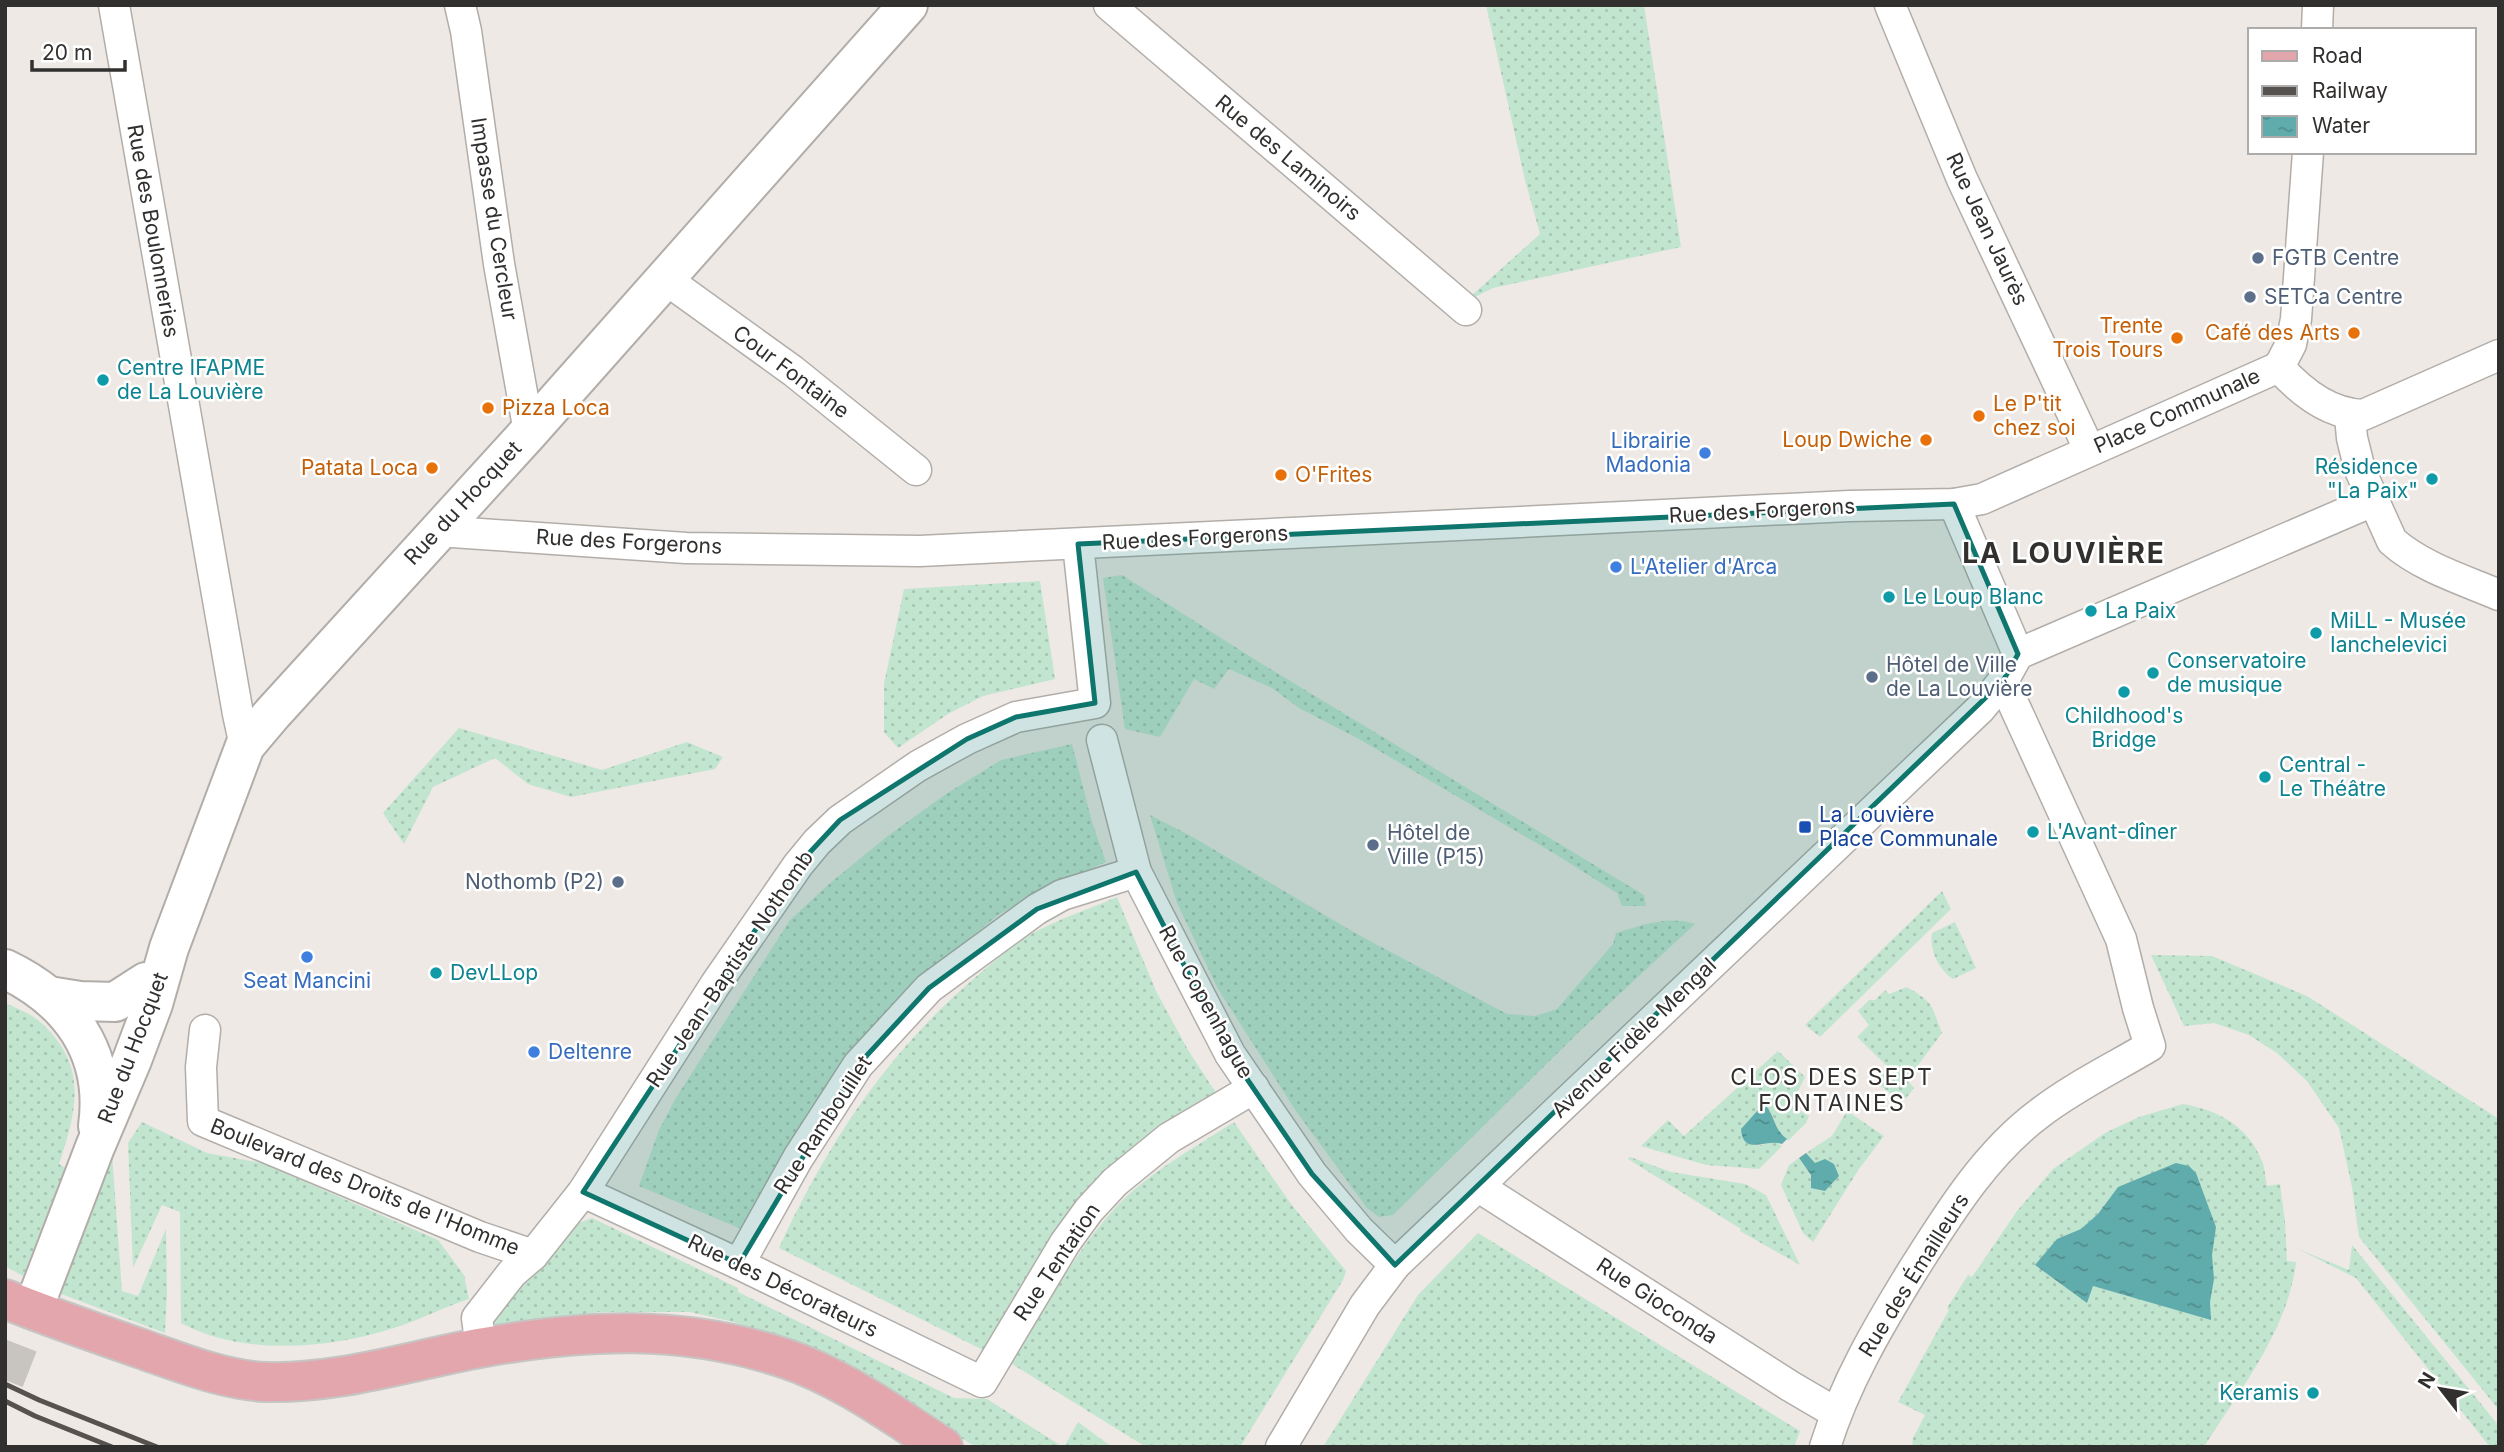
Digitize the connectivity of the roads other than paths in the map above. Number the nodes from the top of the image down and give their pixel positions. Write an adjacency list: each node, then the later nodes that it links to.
1 (114, 5): 25 (street, Rue des Boulonneries)
2 (460, 5): 14 (street, Impasse du Cercleur)
3 (908, 5): 9 (street, Rue du Hocquet)
4 (1109, 5): 10 (street, Rue des Laminoirs)
5 (1890, 5): 15 (street, Rue Jean Jaurès)
6 (2319, 5): 7 (street)
7 (2317, 28)
8 (2308, 154): 12 (street)
9 (664, 278): 14 (street, Rue du Hocquet); 16 (street, Cour Fontaine)
10 (1466, 310)
11 (2499, 355): 13 (street)
12 (2279, 367): 13 (street, Place Communale); 15 (street, Place Communale)
13 (2350, 416): 18 (street)
14 (529, 432): 19 (street, Rue du Hocquet)
15 (2089, 449): 17 (street, Place Communale)
16 (916, 470)
17 (1954, 504): 20 (street, Rue des Forgerons); 22 (street)
18 (2378, 513): 21 (street); 22 (street)
19 (437, 531): 20 (street, Rue des Forgerons); 25 (street, Rue du Hocquet)
20 (1078, 544): 36 (street, Rue Jean-Baptiste Nothomb)
21 (2499, 595)
22 (2018, 654): 23 (street, Avenue Fidèle Mengal)
23 (2003, 681): 35 (street, Avenue Fidèle Mengal); 43 (street, Rue des Émailleurs)
24 (1102, 740): 26 (street, Rue Copenhague)
25 (246, 746): 27 (street, Rue du Hocquet)
26 (1136, 872): 33 (street, Rue Copenhague); 38 (street, Rue Rambouillet)
27 (169, 948): 29 (street, Rue du Hocquet); 34 (street, Rue du Hocquet)
28 (5, 969): 30 (street)
29 (146, 982): 30 (street, Rue du Hocquet); 32 (street, Rue du Hocquet)
30 (49, 996): 32 (street)
31 (205, 1030): 37 (street, Boulevard des Droits de l'Homme)
32 (94, 1062): 34 (street, Rue du Hocquet)
33 (1254, 1088): 39 (street, Rue Copenhague); 42 (street, Rue Tentation)
34 (95, 1147): 40 (street, Rue du Hocquet)
35 (1479, 1187): 39 (street, Avenue Fidèle Mengal); 43 (street, Rue Gioconda)
36 (583, 1192): 37 (street, Rue Jean-Baptiste Nothomb); 38 (street, Rue des Décorateurs)
37 (533, 1255): 41 (street, Rue Jean-Baptiste Nothomb)
38 (739, 1264): 42 (street, Rue des Décorateurs)
39 (1395, 1265): 45 (street, Avenue Fidèle Mengal)
40 (23, 1295): 41 (main road)
41 (481, 1348): 44 (main road)
42 (982, 1382)
43 (1836, 1413): 46 (street, Rue des Émailleurs)
44 (943, 1447)
45 (1281, 1447)
46 (1825, 1447)

